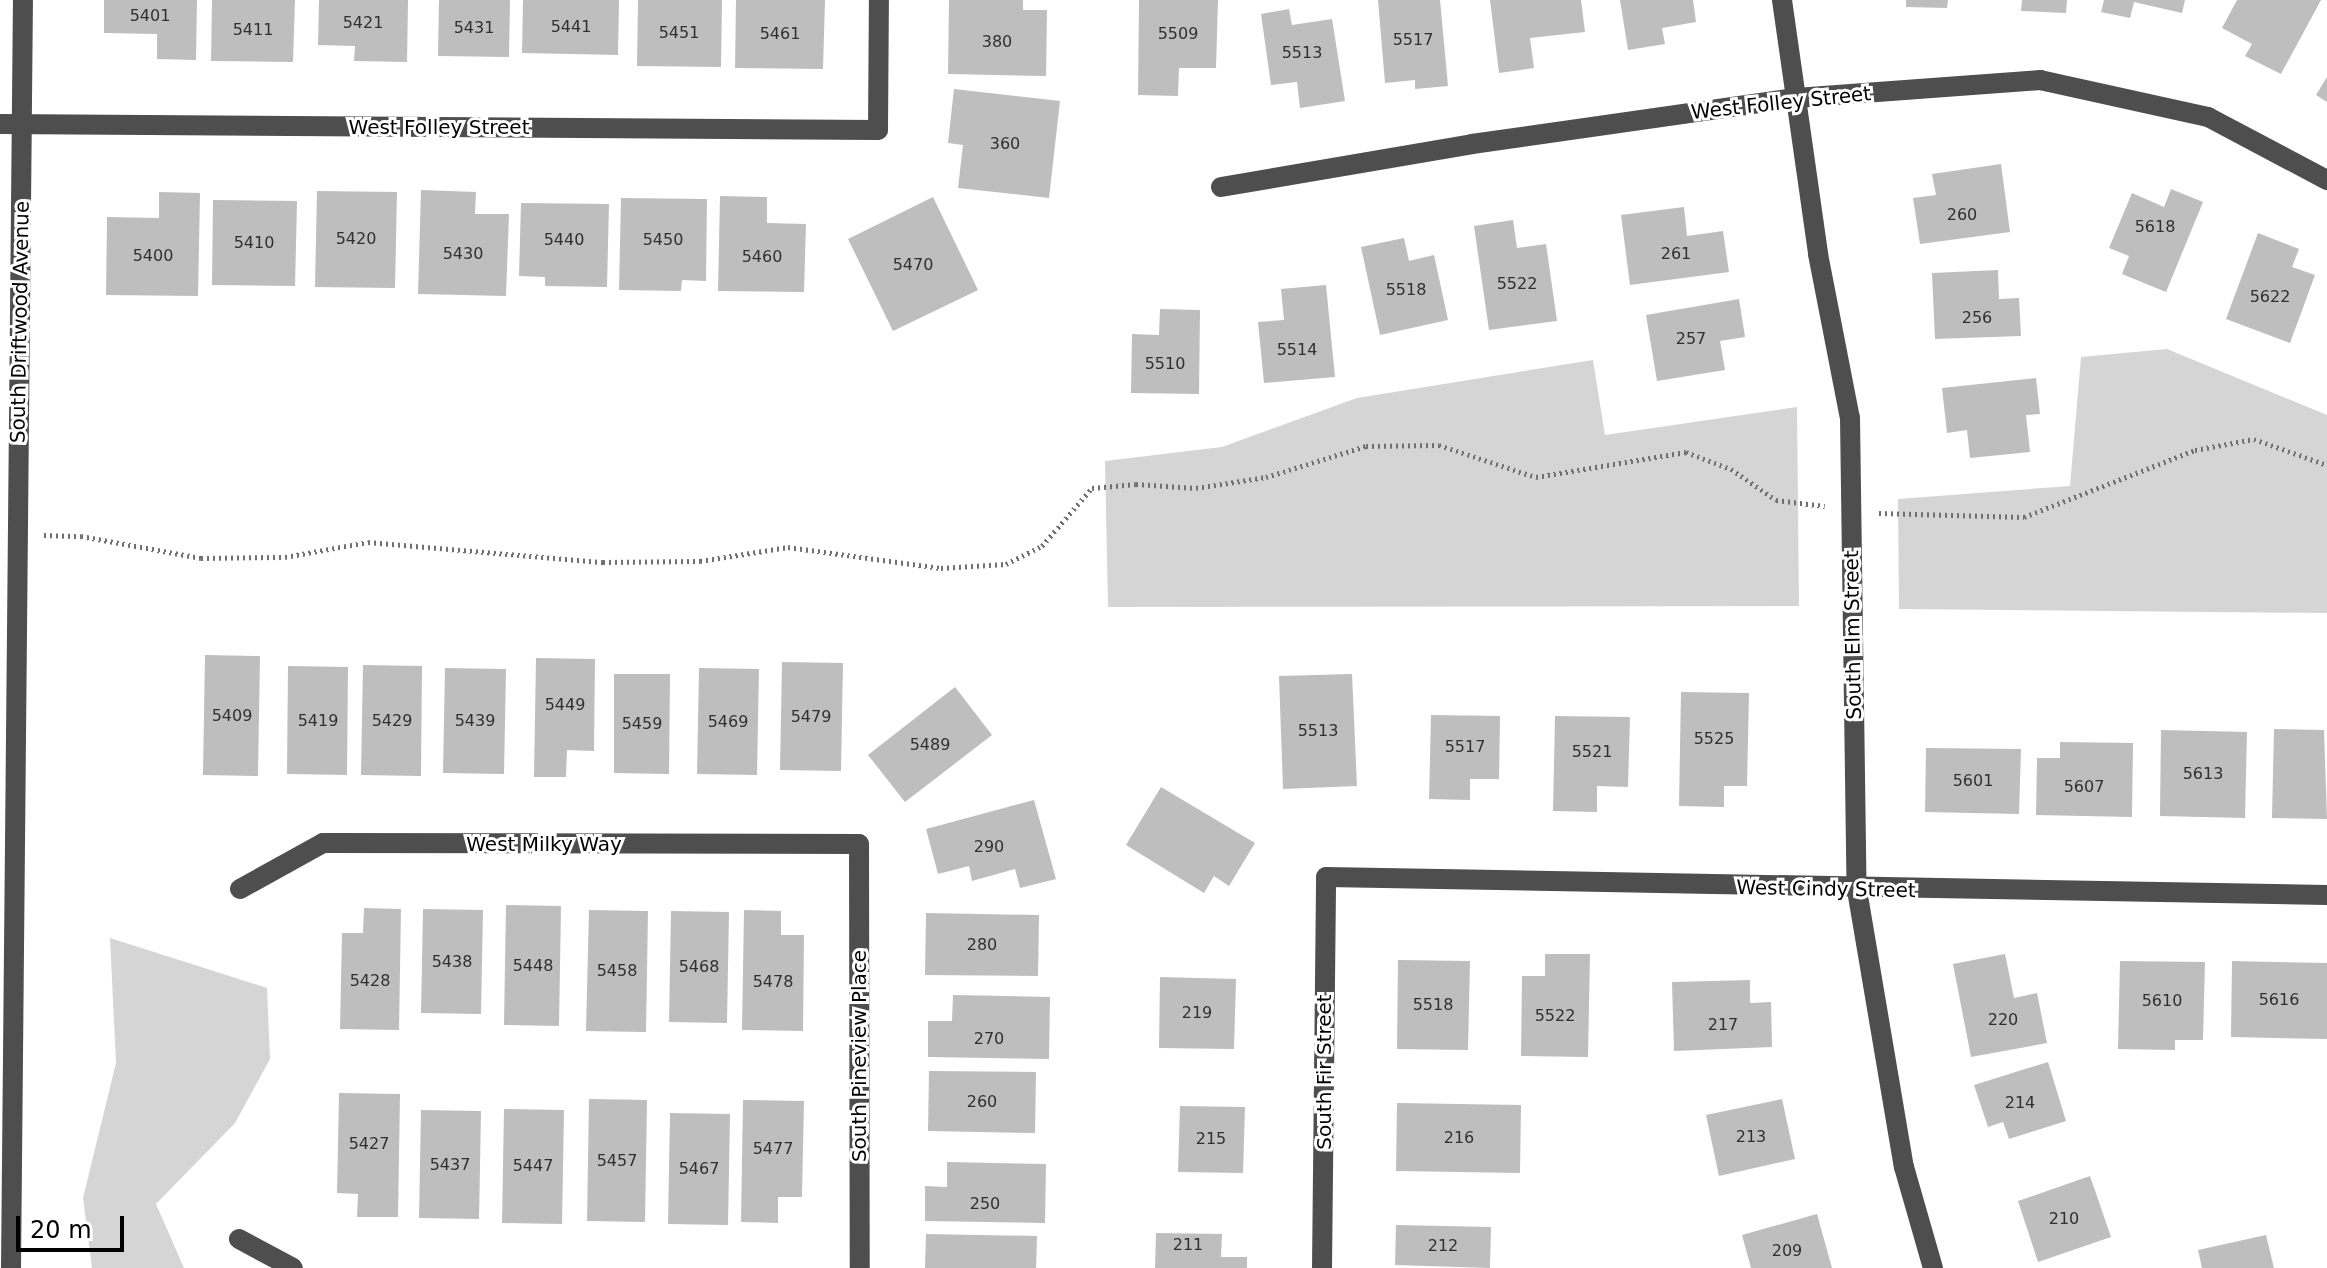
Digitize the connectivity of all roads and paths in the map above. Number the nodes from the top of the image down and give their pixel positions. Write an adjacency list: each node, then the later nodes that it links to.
1 (23, 0): 5 (street, South Driftwood Avenue)
2 (879, 0): 5 (street, West Folley Street)
3 (1782, 0): 4 (street, South Elm Street)
4 (1796, 98): 7 (street, West Folley Street); 8 (street, West Folley Street); 10 (street, South Elm Street)
5 (21, 123): 6 (street, West Folley Street); 11 (street, South Driftwood Avenue)
6 (0, 124)
7 (2327, 180)
8 (1221, 187)
9 (2327, 465): 10 (path)
10 (1851, 509): 11 (path); 16 (street, South Elm Street)
11 (18, 535): 12 (street, South Driftwood Avenue)
12 (8, 713): 18 (street, South Driftwood Avenue)
13 (859, 844): 15 (street, West Milky Way); 22 (street, South Pineview Place)
14 (1326, 877): 16 (street, West Cindy Street); 23 (street, South Fir Street)
15 (240, 889)
16 (1857, 890): 17 (street, West Cindy Street); 24 (street, South Elm Street)
17 (2327, 895)
18 (6, 1160): 20 (street, South Driftwood Avenue)
19 (239, 1239): 21 (street)
20 (11, 1268)
21 (293, 1268)
22 (860, 1268)
23 (1322, 1268)
24 (1933, 1268)

